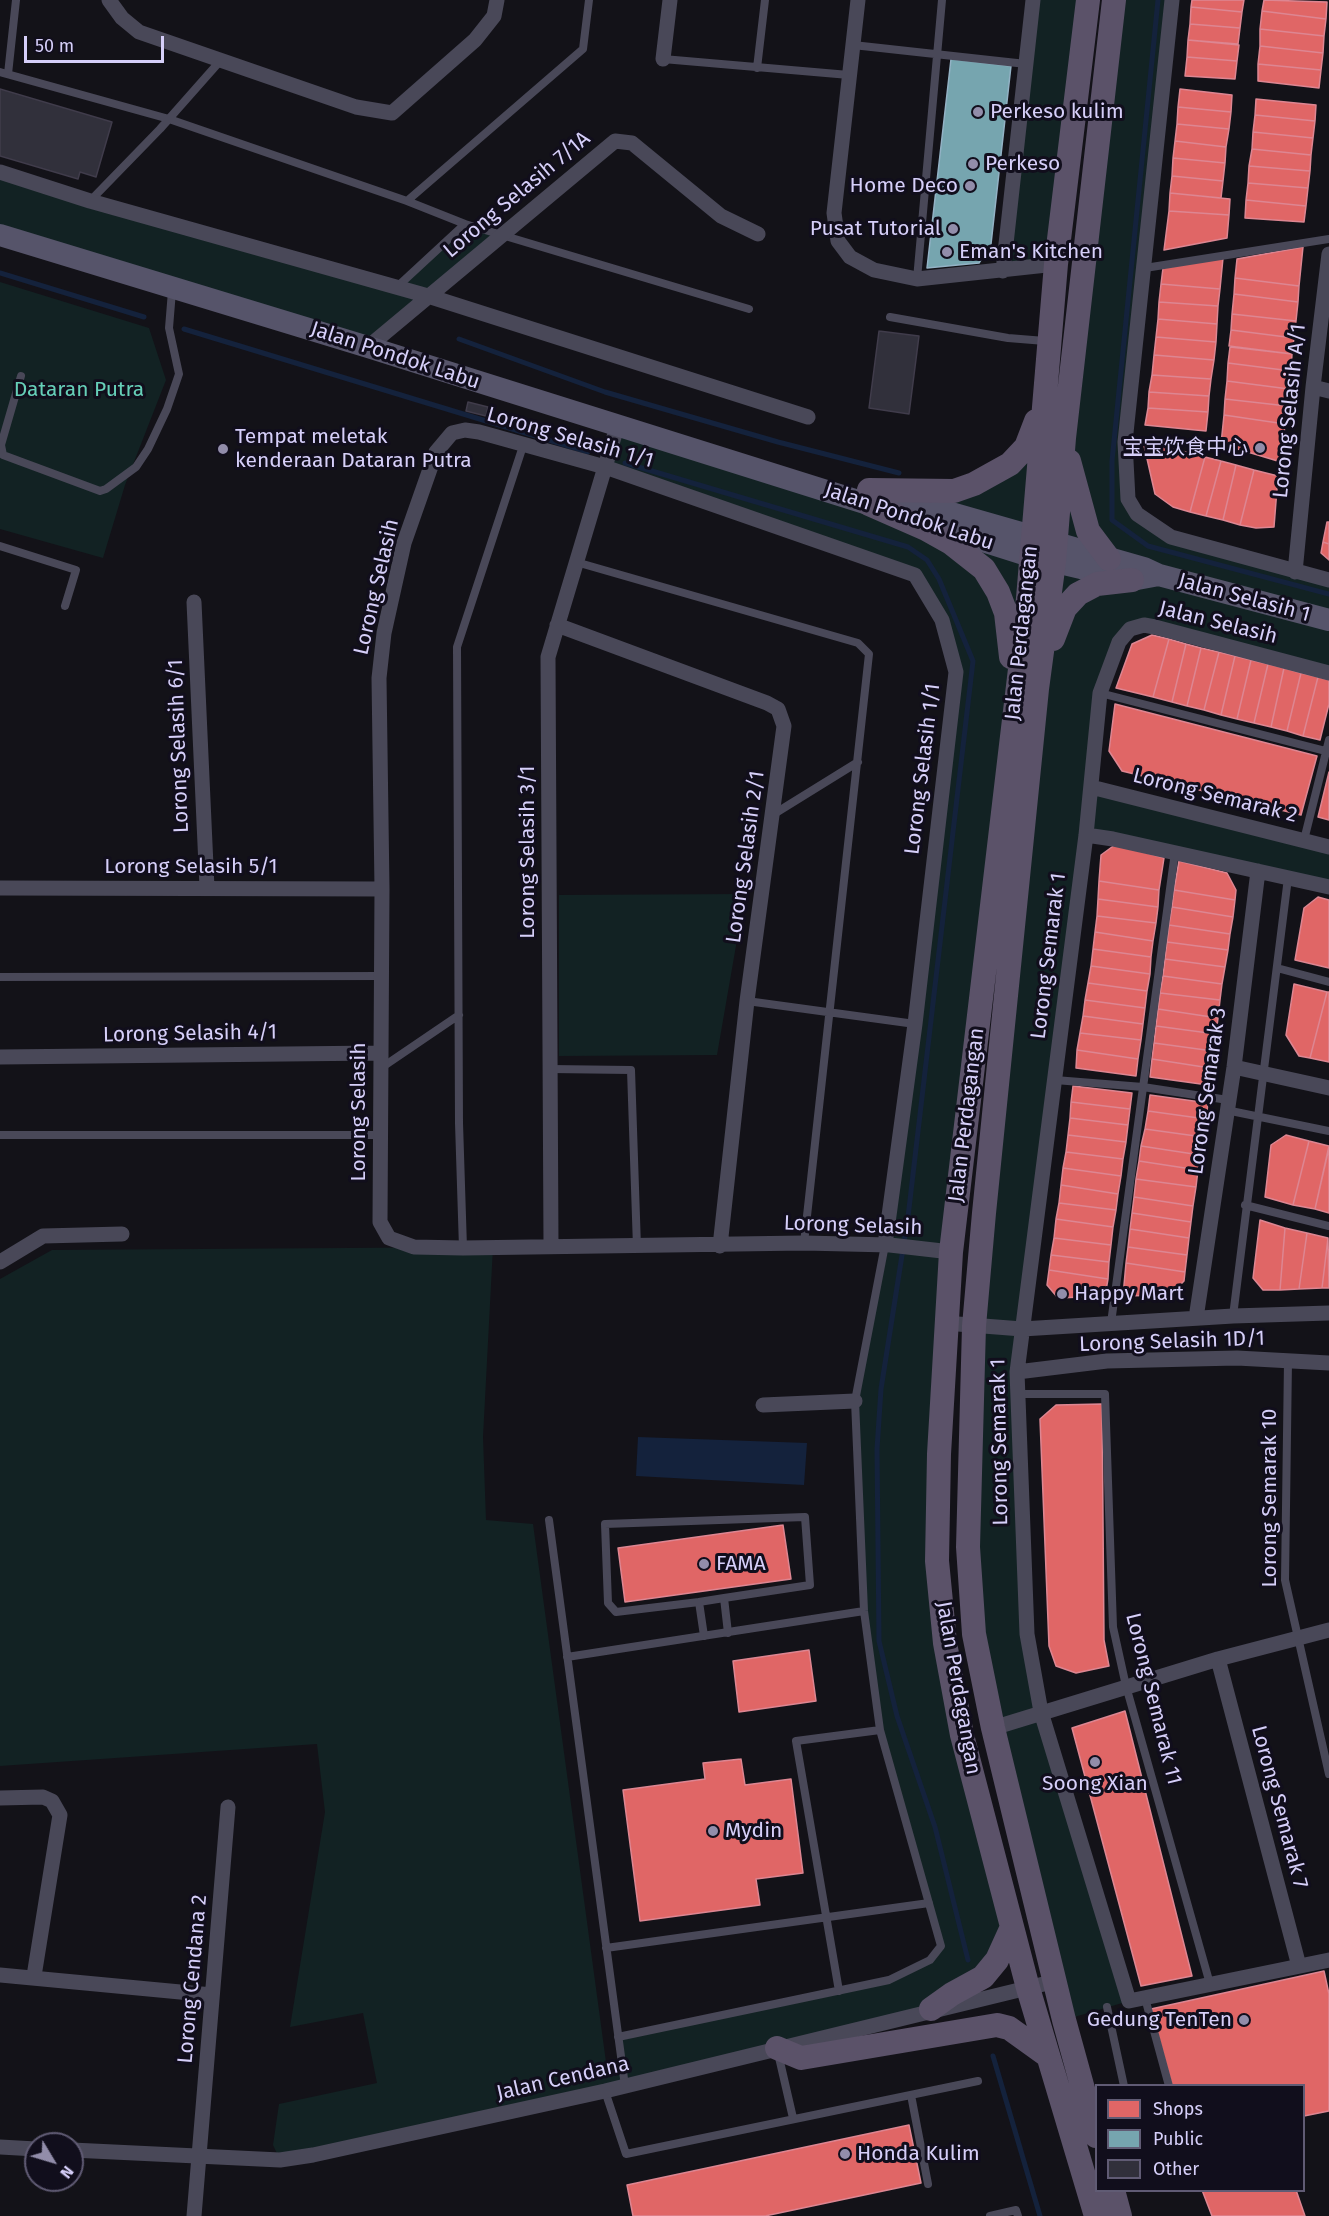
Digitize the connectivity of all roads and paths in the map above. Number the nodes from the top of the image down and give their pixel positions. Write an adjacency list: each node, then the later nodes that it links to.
1 (16, 0): 19 (lane)
2 (109, 0): 15 (street)
3 (497, 0): 15 (street)
4 (589, 0): 24 (lane)
5 (670, 0): 16 (street)
6 (765, 0): 18 (lane)
7 (858, 0): 13 (street)
8 (942, 0): 14 (lane)
9 (1033, 0): 17 (street)
10 (1088, 0): 31 (main road, Jalan Perdagangan)
11 (1114, 0): 49 (main road, Jalan Perdagangan)
12 (1172, 0): 32 (street)
13 (853, 45): 14 (lane); 20 (street)
14 (936, 53): 17 (lane); 34 (lane)
15 (222, 59): 21 (lane)
16 (663, 59): 18 (lane)
17 (1026, 64): 33 (street)
18 (758, 68): 20 (lane)
19 (4, 73): 21 (lane)
20 (849, 75): 34 (street)
21 (170, 119): 23 (lane); 24 (lane)
22 (0, 172): 23 (street)
23 (90, 201): 36 (street)
24 (407, 201): 25 (lane)
25 (465, 224): 28 (lane); 36 (lane)
26 (758, 234): 28 (street, Lorong Selasih 7/1A)
27 (0, 235): 35 (main road, Jalan Pondok Labu)
28 (502, 235): 37 (street, Lorong Selasih 7/1A); 38 (lane)
29 (1329, 239): 32 (lane)
30 (1329, 254): 44 (street, Lorong Selasih A/1)
31 (1056, 264): 33 (street); 40 (main road, Jalan Perdagangan)
32 (1145, 268): 58 (street)
33 (1004, 271): 34 (street)
34 (917, 279)
35 (172, 287): 41 (main road, Jalan Pondok Labu); 42 (lane)
36 (396, 287): 37 (street)
37 (428, 296): 41 (street, Lorong Selasih 7/1A); 46 (street)
38 (749, 309)
39 (890, 317): 40 (lane)
40 (1051, 341): 43 (main road, Jalan Perdagangan)
41 (368, 347): 47 (main road, Jalan Pondok Labu)
42 (21, 376)
43 (1047, 379): 52 (main road); 54 (main road, Jalan Perdagangan)
44 (1312, 387): 45 (street); 58 (street, Lorong Selasih A/1)
45 (1329, 391)
46 (808, 417)
47 (618, 427): 51 (street, Lorong Selasih 3/1); 52 (main road, Jalan Pondok Labu)
48 (452, 433): 50 (street, Lorong Selasih 1/1); 84 (street, Lorong Selasih)
49 (1064, 438): 55 (main road, Jalan Perdagangan); 56 (main road)
50 (524, 443): 51 (street, Lorong Selasih 1/1); 91 (lane)
51 (605, 467): 57 (street, Lorong Selasih 3/1); 92 (street, Lorong Selasih 1/1)
52 (869, 497): 54 (main road, Jalan Pondok Labu); 69 (main road)
53 (0, 546): 63 (lane)
54 (1031, 546): 55 (main road, Jalan Pondok Labu); 69 (main road, Jalan Perdagangan)
55 (1055, 552): 56 (main road, Jalan Selasih 1); 60 (main road, Jalan Selasih 1); 67 (main road, Jalan Perdagangan)
56 (1109, 559): 59 (main road, Jalan Selasih 1)
57 (576, 562): 65 (street, Lorong Selasih 3/1); 72 (lane)
58 (1295, 572): 61 (street)
59 (1159, 575): 60 (main road, Jalan Selasih 1); 64 (main road, Jalan Selasih 1)
60 (1132, 580): 67 (main road)
61 (1329, 580)
62 (194, 602): 83 (street, Lorong Selasih 6/1)
63 (65, 606)
64 (1329, 620)
65 (557, 625): 74 (street, Lorong Selasih 2/1); 97 (street, Lorong Selasih 3/1)
66 (1329, 674): 68 (street, Jalan Selasih)
67 (1038, 679): 123 (main road, Jalan Perdagangan)
68 (1100, 693): 71 (lane); 73 (street, Lorong Semarak 1)
69 (1016, 701): 116 (main road, Jalan Perdagangan)
70 (1329, 740): 71 (lane)
71 (1328, 751): 76 (lane)
72 (858, 762): 74 (lane); 90 (lane)
73 (1091, 787): 75 (street, Lorong Semarak 1); 76 (street, Lorong Semarak 2)
74 (774, 814): 89 (street, Lorong Selasih 2/1)
75 (1086, 835): 78 (street); 99 (street, Lorong Semarak 1)
76 (1304, 840): 77 (street, Lorong Semarak 2)
77 (1329, 847)
78 (1175, 852): 79 (street); 100 (lane)
79 (1258, 870): 80 (street); 95 (street, Lorong Semarak 3)
80 (1288, 878): 81 (street); 85 (lane)
81 (1329, 887)
82 (0, 888): 83 (street, Lorong Selasih 5/1)
83 (207, 888): 84 (street, Lorong Selasih 5/1)
84 (382, 889): 86 (street, Lorong Selasih)
85 (1277, 968): 88 (lane); 98 (lane)
86 (381, 976): 87 (lane); 93 (street, Lorong Selasih)
87 (0, 977)
88 (1329, 982)
89 (747, 1002): 90 (lane); 113 (street, Lorong Selasih 2/1)
90 (828, 1012): 92 (lane); 110 (lane)
91 (459, 1015): 96 (lane); 115 (lane)
92 (915, 1024): 112 (street, Lorong Selasih 1/1)
93 (380, 1053): 94 (street, Lorong Selasih 4/1); 96 (street, Lorong Selasih)
94 (0, 1057)
95 (1234, 1067): 98 (street); 102 (street, Lorong Semarak 3)
96 (380, 1069): 105 (street, Lorong Selasih)
97 (550, 1069): 111 (street, Lorong Selasih 3/1); 114 (lane)
98 (1263, 1073): 101 (street); 103 (lane)
99 (1055, 1080): 100 (lane); 124 (street, Lorong Semarak 1)
100 (1143, 1087): 102 (lane); 122 (lane)
101 (1329, 1088)
102 (1227, 1105): 103 (lane); 120 (street, Lorong Semarak 3)
103 (1257, 1115): 104 (lane); 107 (lane)
104 (1329, 1131)
105 (379, 1134): 106 (lane); 115 (street, Lorong Selasih)
106 (0, 1135)
107 (1245, 1205): 108 (lane); 119 (lane)
108 (1329, 1226)
109 (122, 1233): 117 (street)
110 (804, 1243): 112 (street, Lorong Selasih); 113 (street, Lorong Selasih)
111 (551, 1245): 114 (street, Lorong Selasih); 115 (street, Lorong Selasih)
112 (885, 1245): 116 (street, Lorong Selasih); 129 (lane)
113 (720, 1246): 114 (street, Lorong Selasih)
114 (637, 1247)
115 (463, 1248)
116 (951, 1252): 121 (main road, Jalan Perdagangan)
117 (0, 1262)
118 (1329, 1313): 119 (street)
119 (1233, 1316): 120 (street)
120 (1196, 1318): 122 (street)
121 (945, 1323): 123 (street); 150 (main road, Jalan Perdagangan)
122 (1111, 1324): 124 (street)
123 (975, 1326): 124 (street); 143 (main road, Jalan Perdagangan)
124 (1022, 1329): 127 (street, Lorong Semarak 1)
125 (1287, 1360): 126 (street, Lorong Selasih 1D/1); 127 (street, Lorong Selasih 1D/1); 138 (lane, Lorong Semarak 10)
126 (1329, 1363)
127 (1017, 1372): 128 (street, Lorong Semarak 1)
128 (1018, 1394): 141 (lane, Lorong Semarak 11); 142 (street, Lorong Semarak 1)
129 (855, 1401): 130 (street); 134 (lane)
130 (763, 1405)
131 (549, 1520): 139 (lane)
132 (724, 1598): 133 (lane); 133 (lane); 136 (lane)
133 (699, 1602): 137 (lane)
134 (864, 1611): 136 (lane); 144 (lane)
135 (1329, 1630): 138 (street)
136 (728, 1633): 137 (lane)
137 (704, 1636): 139 (lane)
138 (1297, 1638): 140 (street); 145 (lane, Lorong Semarak 10)
139 (567, 1656): 151 (lane)
140 (1218, 1659): 141 (street); 153 (street, Lorong Semarak 7)
141 (1126, 1686): 142 (street); 157 (lane, Lorong Semarak 11)
142 (1041, 1712): 143 (street); 161 (street, Lorong Semarak 1)
143 (993, 1728): 156 (main road, Jalan Perdagangan)
144 (880, 1730): 148 (lane); 149 (lane)
145 (1329, 1774)
146 (0, 1798): 155 (street)
147 (228, 1807): 160 (street, Lorong Cendana 2)
148 (929, 1903): 149 (lane); 159 (lane)
149 (826, 1917): 151 (lane); 159 (lane)
150 (1012, 1927): 158 (main road, Jalan Perdagangan); 163 (main road)
151 (606, 1948): 164 (lane)
152 (1329, 1959): 153 (street)
153 (1299, 1966): 157 (street)
154 (0, 1975): 155 (street)
155 (34, 1976): 160 (street)
156 (1056, 1981): 158 (street, Jalan Cendana); 174 (main road, Jalan Perdagangan)
157 (1210, 1984): 161 (street)
158 (1029, 1988): 163 (street, Jalan Cendana); 166 (main road, Jalan Perdagangan)
159 (839, 1991): 164 (lane)
160 (212, 1995): 178 (street, Lorong Cendana 2)
161 (1145, 1998): 169 (lane)
162 (1107, 2007): 168 (lane)
163 (931, 2009): 165 (street, Jalan Cendana)
164 (618, 2037): 170 (lane)
165 (777, 2048): 166 (main road); 170 (street, Jalan Cendana); 173 (lane)
166 (1048, 2056): 184 (main road, Jalan Perdagangan)
167 (978, 2081): 172 (lane)
168 (1124, 2084)
169 (1169, 2084)
170 (625, 2086): 171 (street, Jalan Cendana)
171 (605, 2091): 173 (lane); 178 (street, Jalan Cendana)
172 (911, 2095): 173 (lane); 179 (lane)
173 (793, 2118)
174 (1095, 2132)
175 (0, 2147): 176 (street)
176 (24, 2148)
177 (84, 2150): 178 (street, Jalan Cendana)
178 (199, 2155): 181 (street, Lorong Cendana 2)
179 (928, 2184)
180 (1114, 2192): 185 (main road)
181 (194, 2216)
182 (990, 2216): 183 (lane)
183 (1018, 2216)
184 (1096, 2216)
185 (1120, 2216)

